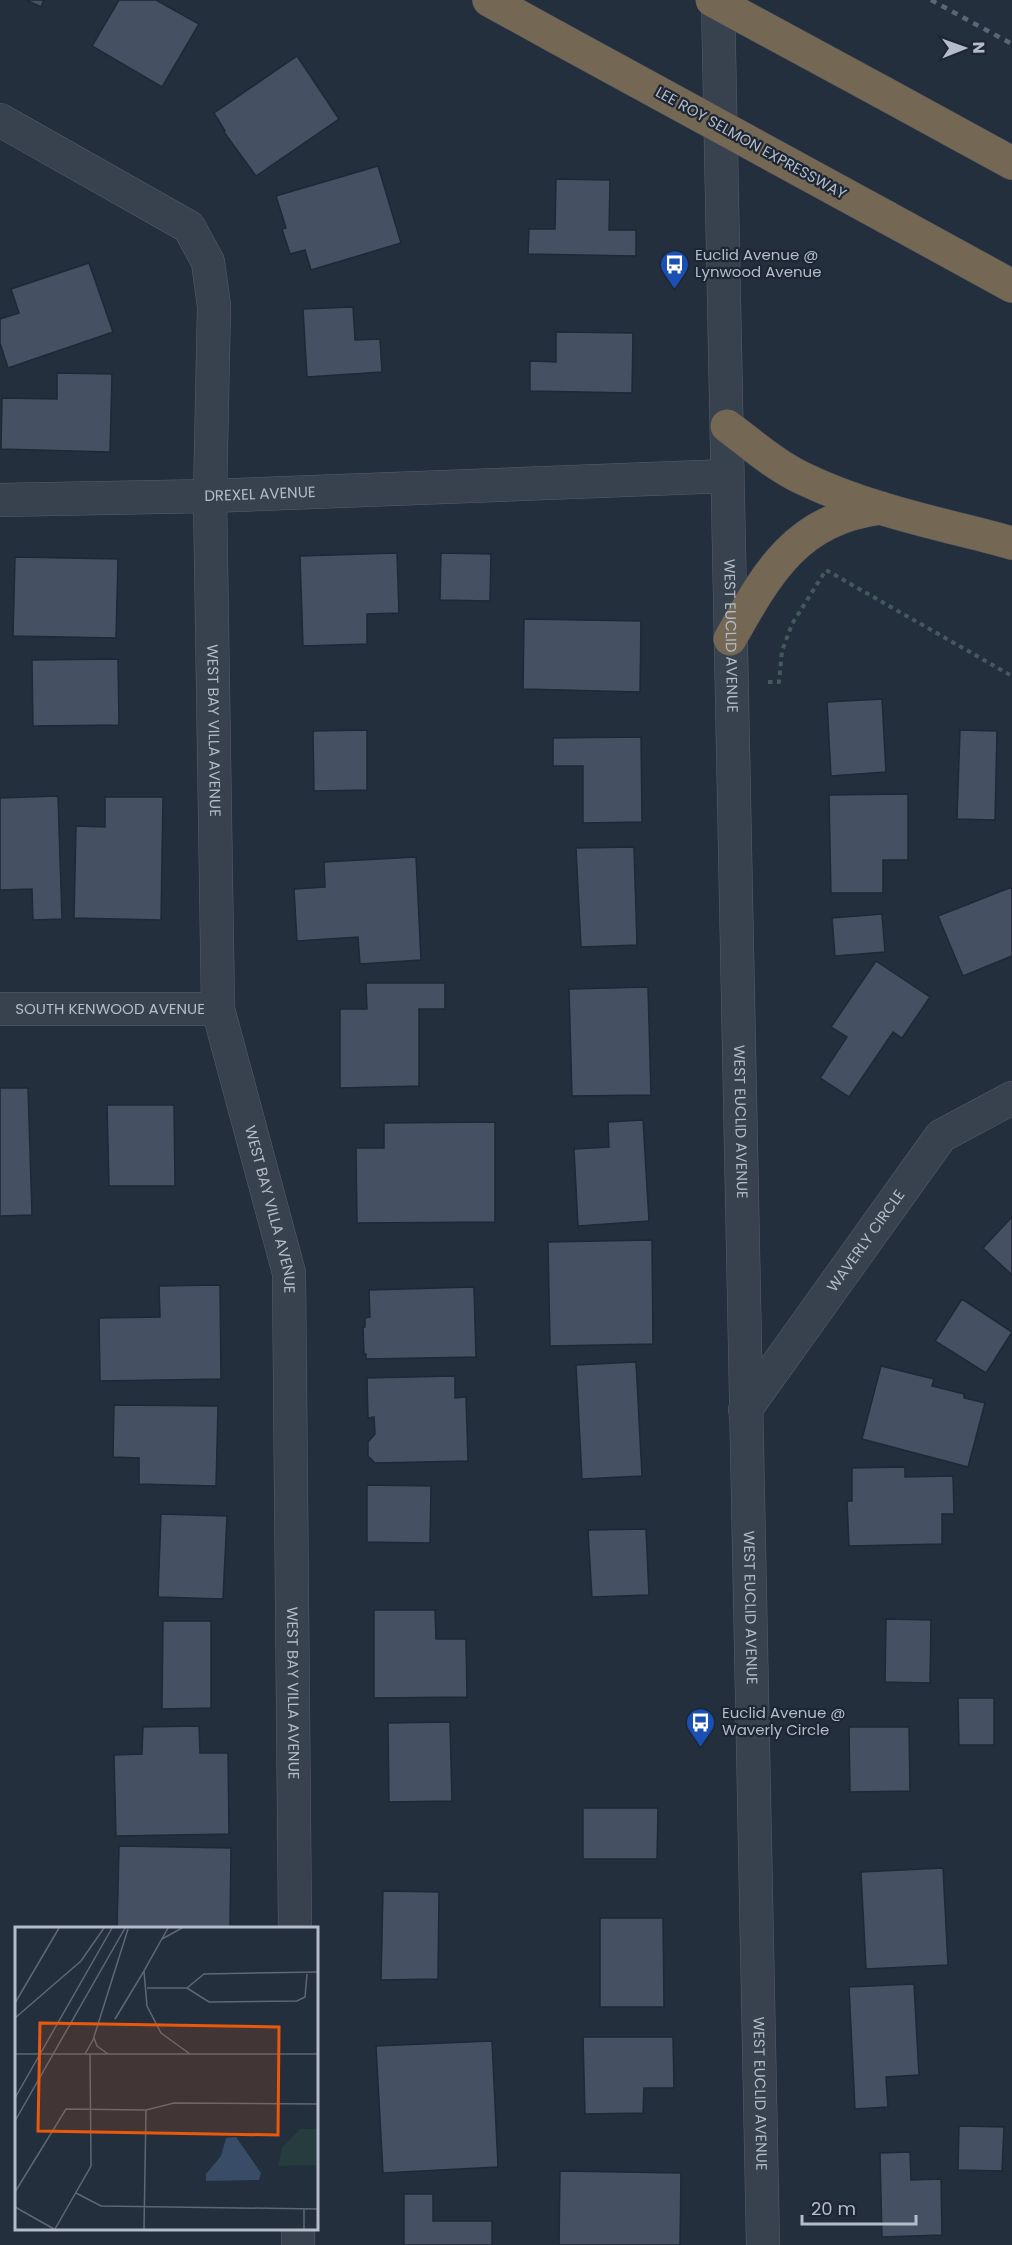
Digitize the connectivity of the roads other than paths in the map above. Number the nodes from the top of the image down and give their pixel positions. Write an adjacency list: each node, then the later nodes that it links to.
1 (489, 0): 6 (highway, LEE ROY SELMON EXPRESSWAY, bridge)
2 (712, 0): 5 (highway, bridge)
3 (718, 0): 7 (street, WEST EUCLID AVENUE)
4 (0, 120): 9 (street, DREXEL AVENUE)
5 (1012, 164)
6 (1012, 286)
7 (727, 426): 8 (street, WEST EUCLID AVENUE); 11 (highway)
8 (728, 476): 9 (street, DREXEL AVENUE); 13 (street, WEST EUCLID AVENUE)
9 (210, 496): 10 (street); 15 (street, WEST BAY VILLA AVENUE)
10 (0, 500)
11 (883, 508): 12 (highway); 13 (highway)
12 (1012, 543)
13 (730, 639): 17 (street, WEST EUCLID AVENUE)
14 (0, 1009): 15 (street, SOUTH KENWOOD AVENUE)
15 (218, 1009): 18 (street, WEST BAY VILLA AVENUE)
16 (1012, 1098): 17 (street, WAVERLY CIRCLE)
17 (745, 1410): 19 (street, WEST EUCLID AVENUE)
18 (295, 1927)
19 (763, 2245)

